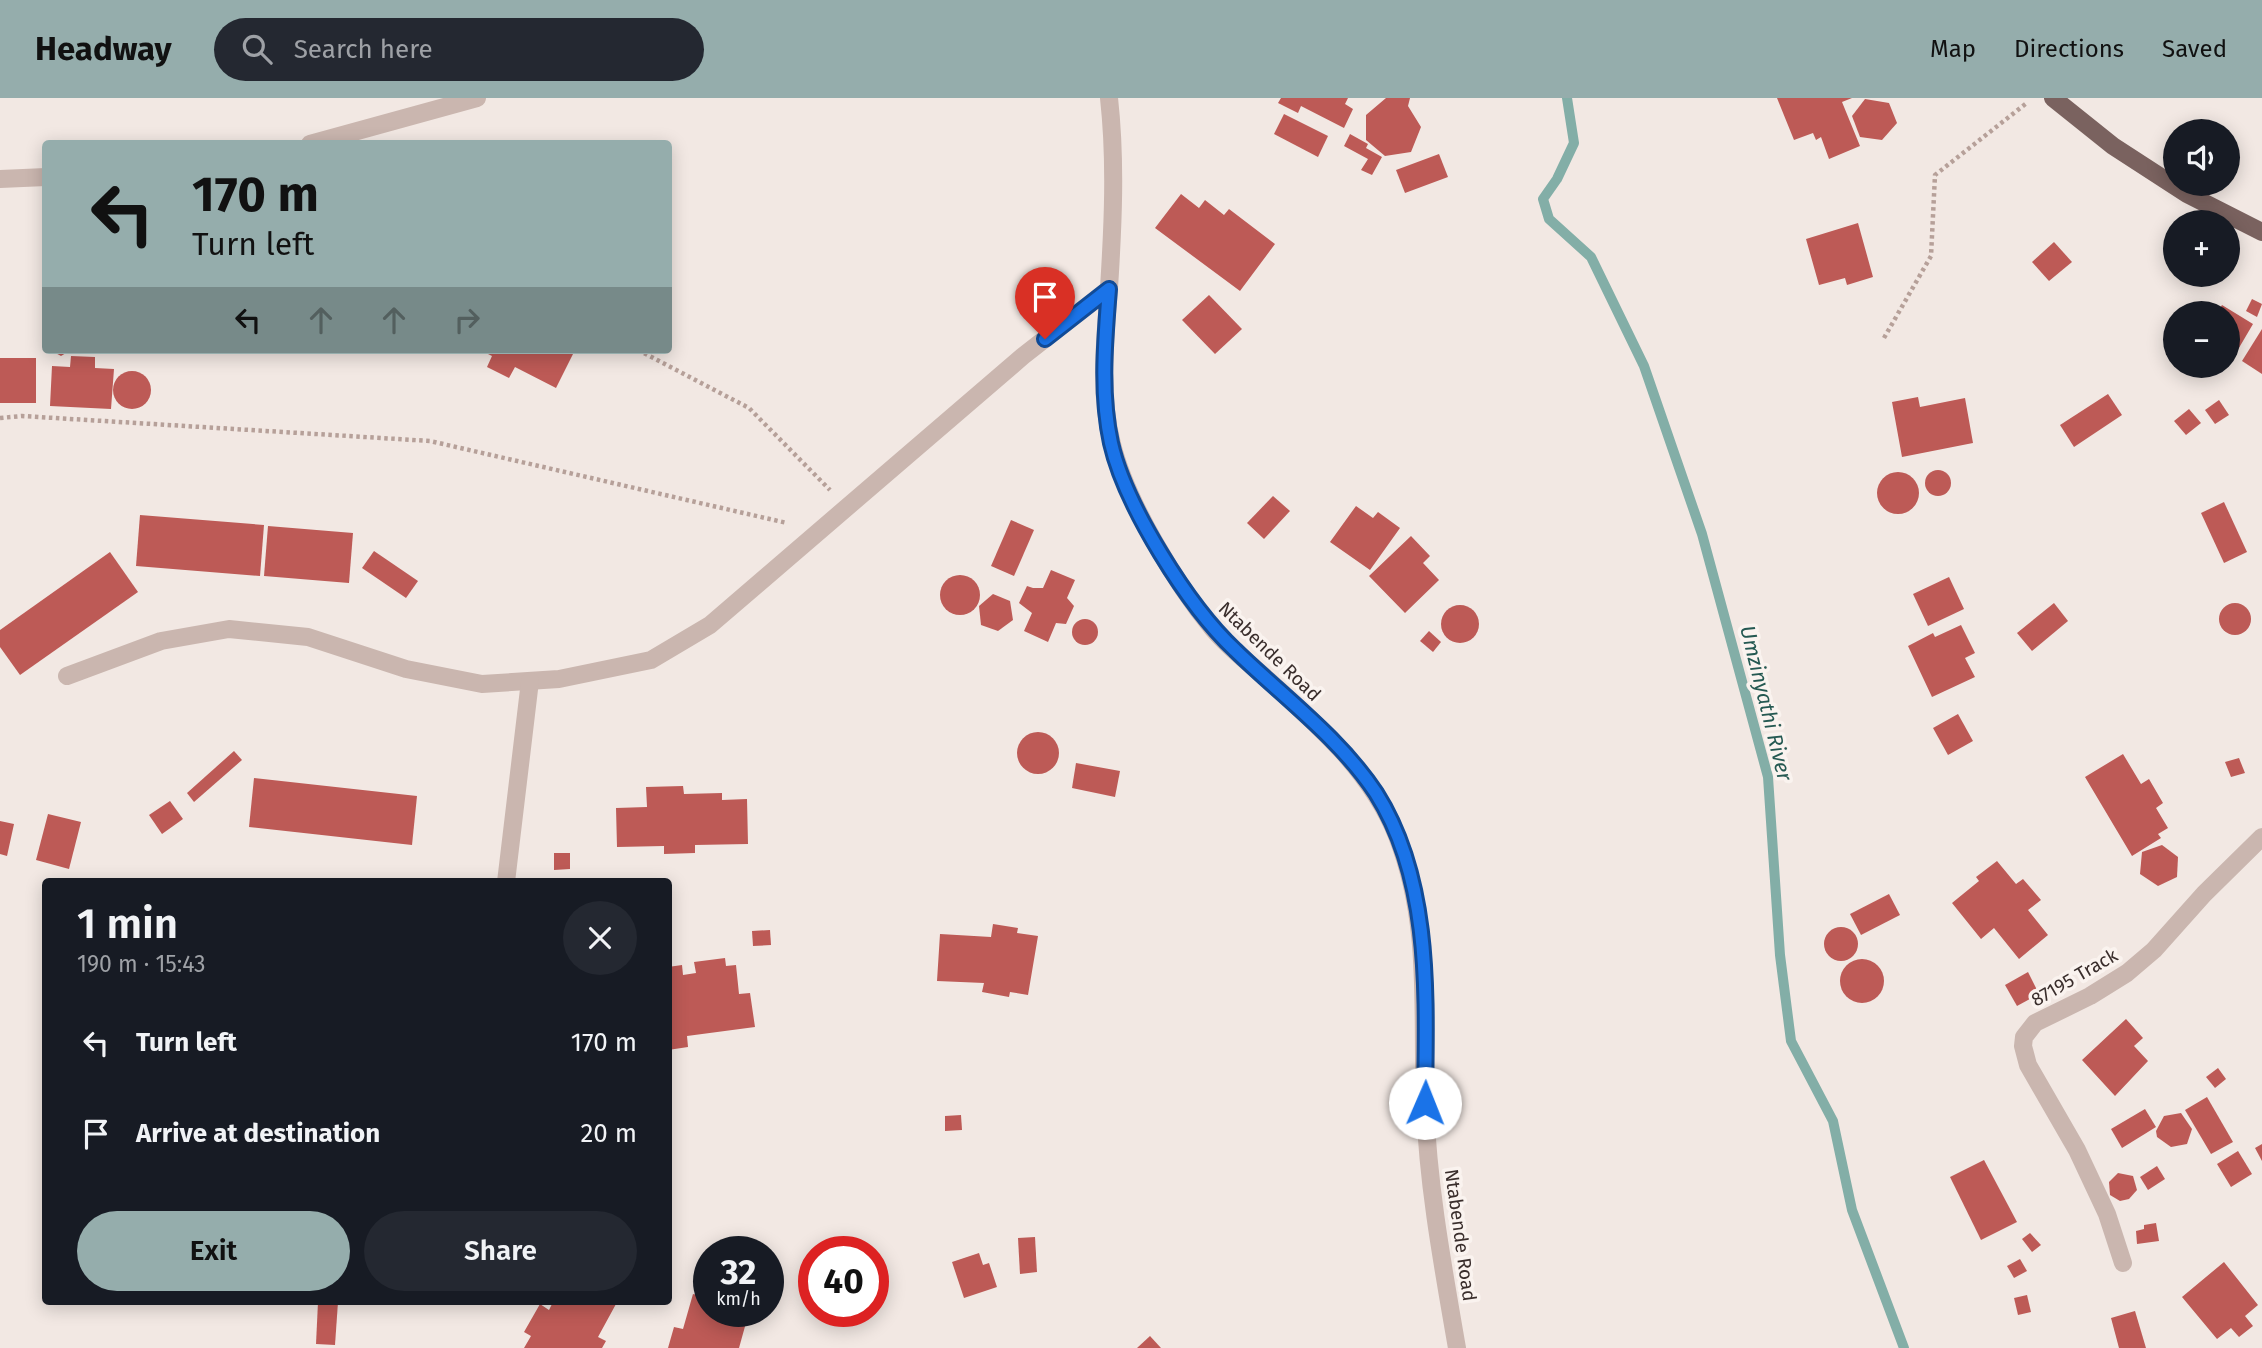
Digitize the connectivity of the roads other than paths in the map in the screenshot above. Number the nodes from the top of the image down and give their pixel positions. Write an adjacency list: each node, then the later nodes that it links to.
1 (477, 98): 4 (street)
2 (1109, 98): 8 (street, Ntabende Road)
3 (2053, 98): 7 (main road)
4 (325, 140)
5 (42, 177): 6 (street)
6 (0, 179)
7 (2262, 232)
8 (1109, 289): 10 (street); 14 (street, Ntabende Road)
9 (67, 676): 10 (street)
10 (530, 681): 12 (street)
11 (2262, 837): 13 (street, 87195 Track)
12 (506, 878)
13 (2123, 1262)
14 (1457, 1348)

